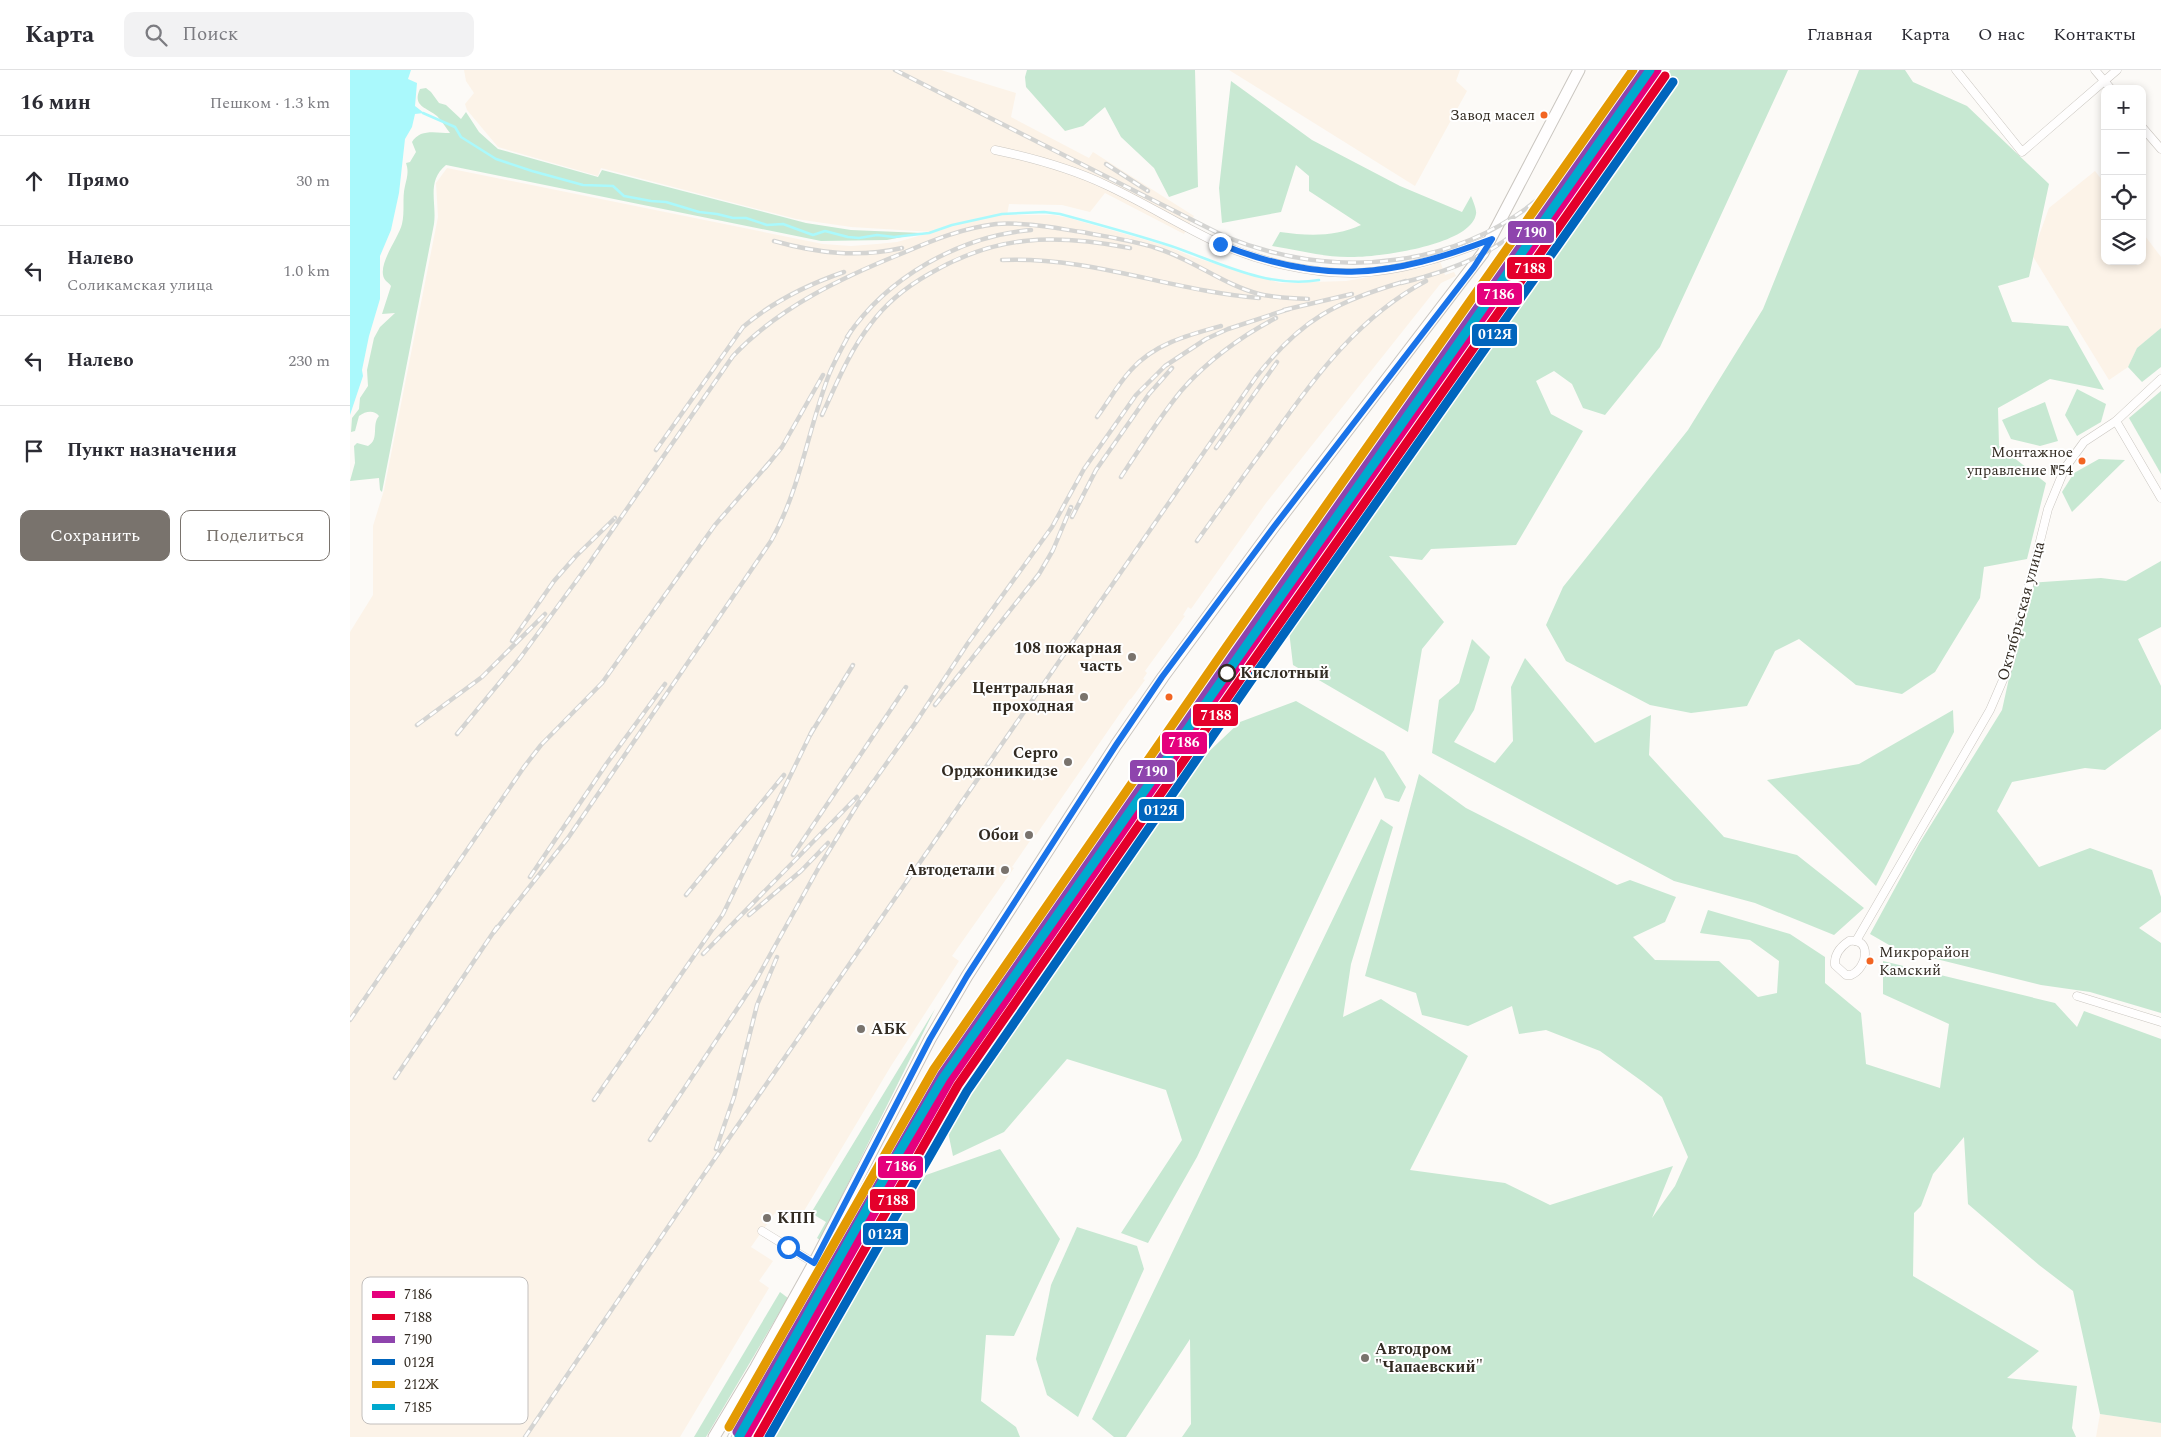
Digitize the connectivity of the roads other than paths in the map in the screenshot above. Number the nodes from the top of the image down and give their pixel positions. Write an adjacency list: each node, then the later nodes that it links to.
1 (1579, 70): 10 (main road)
2 (1956, 70): 5 (street)
3 (2095, 70): 5 (street)
4 (2117, 70): 5 (street)
5 (2104, 81): 6 (street)
6 (2108, 85)
7 (2145, 130): 8 (street)
8 (2161, 149)
9 (994, 150): 10 (street)
10 (1492, 239): 18 (main road)
11 (2161, 380): 12 (street, Октябрьская улица)
12 (2116, 421): 13 (street); 14 (street, Октябрьская улица)
13 (2161, 498)
14 (1856, 941): 14 (street)
15 (2077, 996): 16 (street)
16 (2161, 1022)
17 (762, 1231): 18 (street)
18 (814, 1263): 19 (main road)
19 (714, 1437)

